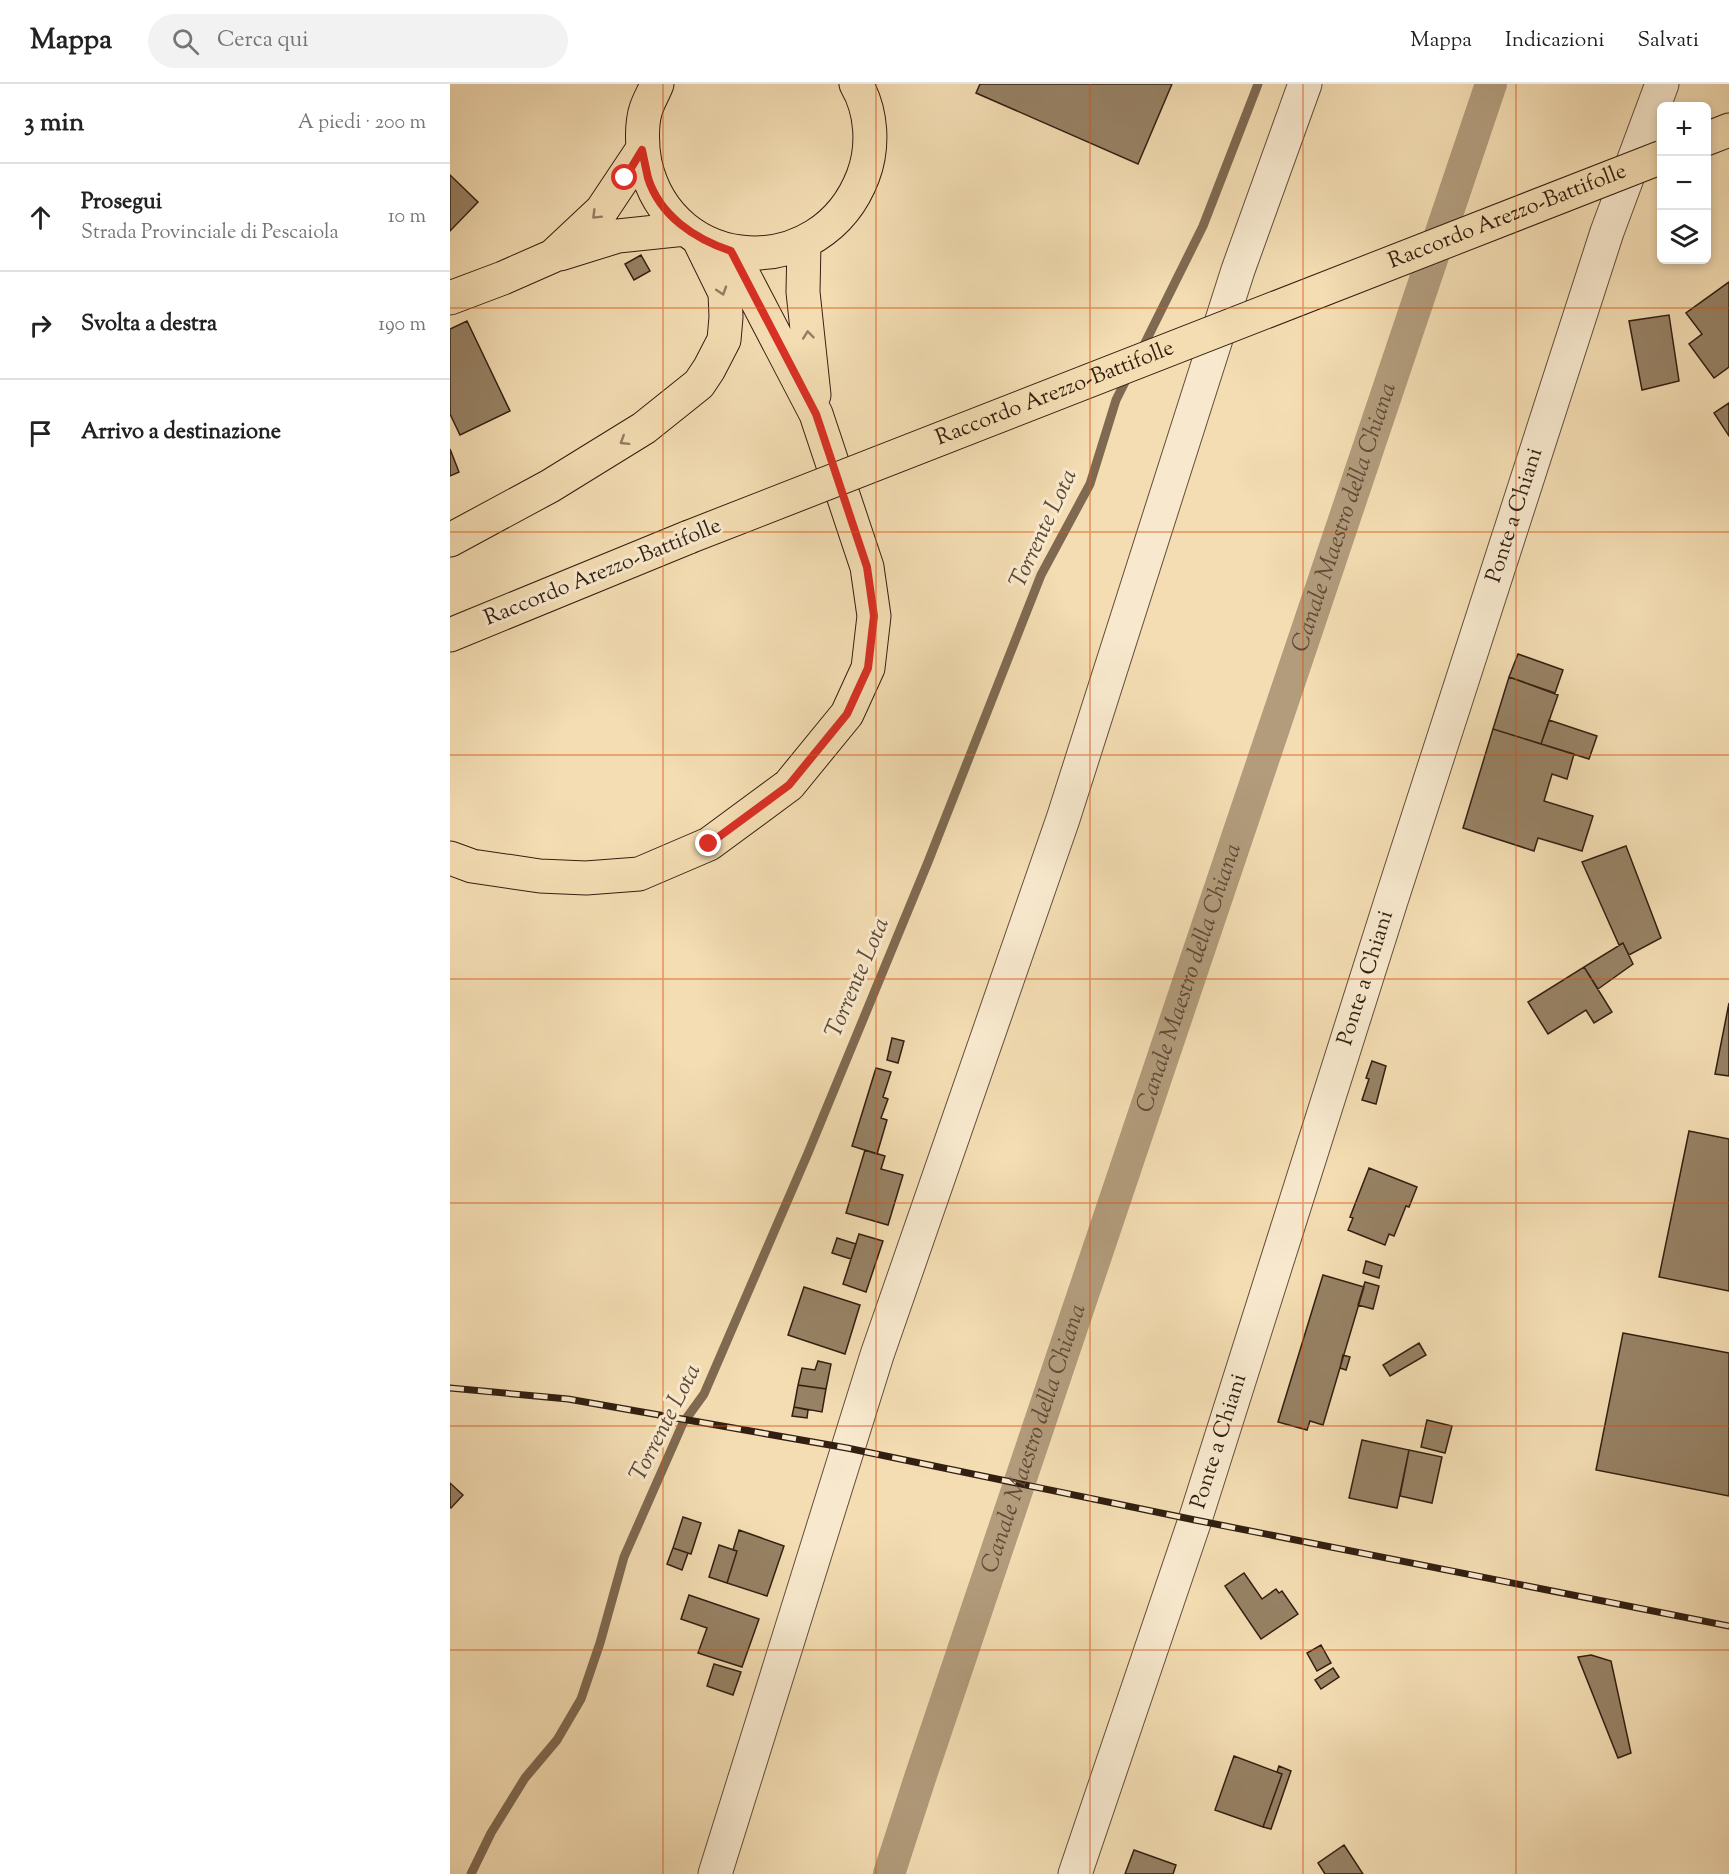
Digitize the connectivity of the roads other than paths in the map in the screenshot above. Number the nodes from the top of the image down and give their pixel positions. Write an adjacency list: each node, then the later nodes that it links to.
1 (657, 84): 7 (main road)
2 (1305, 84): 20 (street)
3 (1662, 84): 21 (street, Ponte a Chiani)
4 (860, 86): 10 (main road)
5 (1729, 130): 6 (main road)
6 (1711, 137)
7 (642, 150): 9 (main road); 12 (main road, one-way to 12)
8 (1657, 159): 16 (main road, Raccordo Arezzo-Battifolle, bridge)
9 (691, 233): 11 (main road); 12 (main road); 15 (main road, one-way to 15)
10 (804, 243): 11 (main road); 14 (main road, one-way to 10)
11 (731, 251): 14 (main road)
12 (553, 256): 13 (main road)
13 (450, 298)
14 (816, 414): 19 (main road)
15 (450, 540)
16 (561, 589): 17 (main road, Raccordo Arezzo-Battifolle); 18 (main road)
17 (450, 635)
18 (450, 654)
19 (450, 858)
20 (716, 1874)
21 (1075, 1874)

